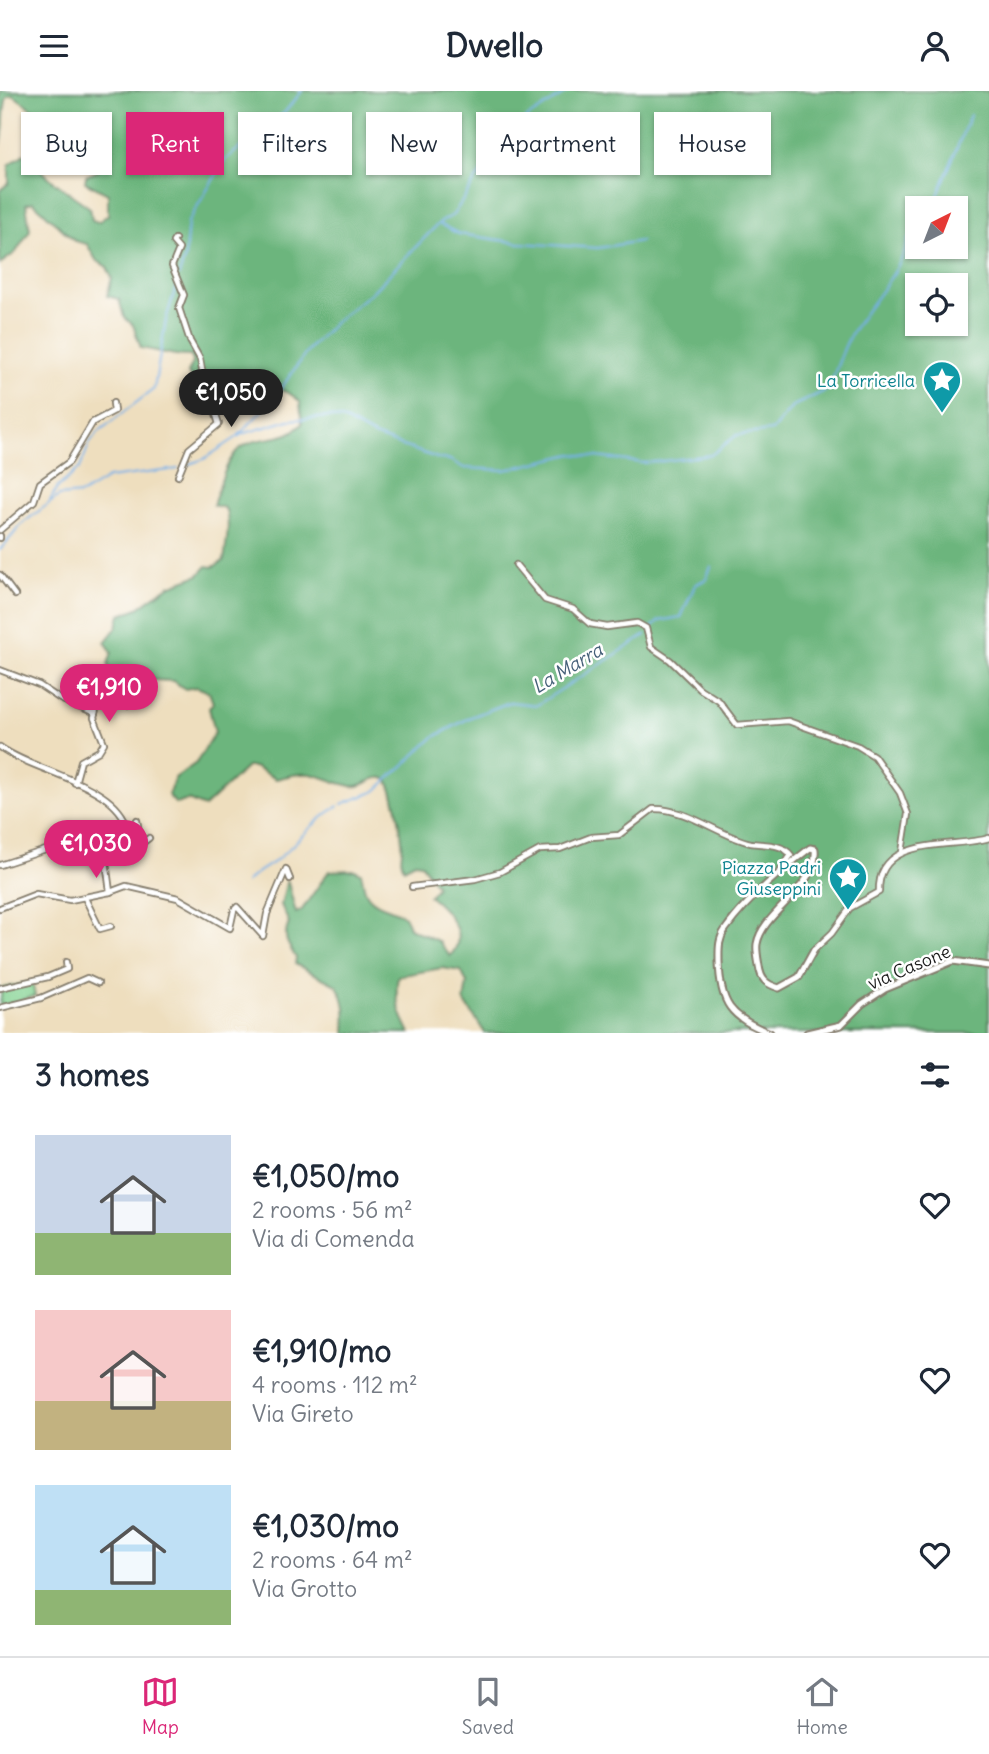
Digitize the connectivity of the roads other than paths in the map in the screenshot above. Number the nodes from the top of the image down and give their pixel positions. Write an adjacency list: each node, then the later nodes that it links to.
1 (175, 239): 4 (street)
2 (259, 391): 4 (street)
3 (113, 403): 6 (street)
4 (213, 405): 5 (street)
5 (180, 471)
6 (0, 530)
7 (516, 565): 19 (street)
8 (0, 575): 9 (street)
9 (15, 595)
10 (0, 670): 12 (street)
11 (136, 683): 12 (street)
12 (95, 713): 14 (street)
13 (0, 747): 14 (street)
14 (75, 783): 15 (street)
15 (114, 838): 18 (street); 20 (street)
16 (149, 838): 18 (street)
17 (989, 838): 19 (street)
18 (118, 845): 24 (street)
19 (902, 852): 28 (street)
20 (0, 866)
21 (290, 879): 24 (street)
22 (774, 879): 23 (street); 28 (street); 34 (street)
23 (412, 887)
24 (110, 892): 25 (street)
25 (85, 898): 26 (street); 27 (street)
26 (0, 908)
27 (111, 926)
28 (814, 950)
29 (66, 962): 32 (street)
30 (989, 966): 35 (street, via Casone)
31 (98, 983): 33 (street)
32 (0, 988)
33 (0, 1008)
34 (770, 1033)
35 (807, 1033)

